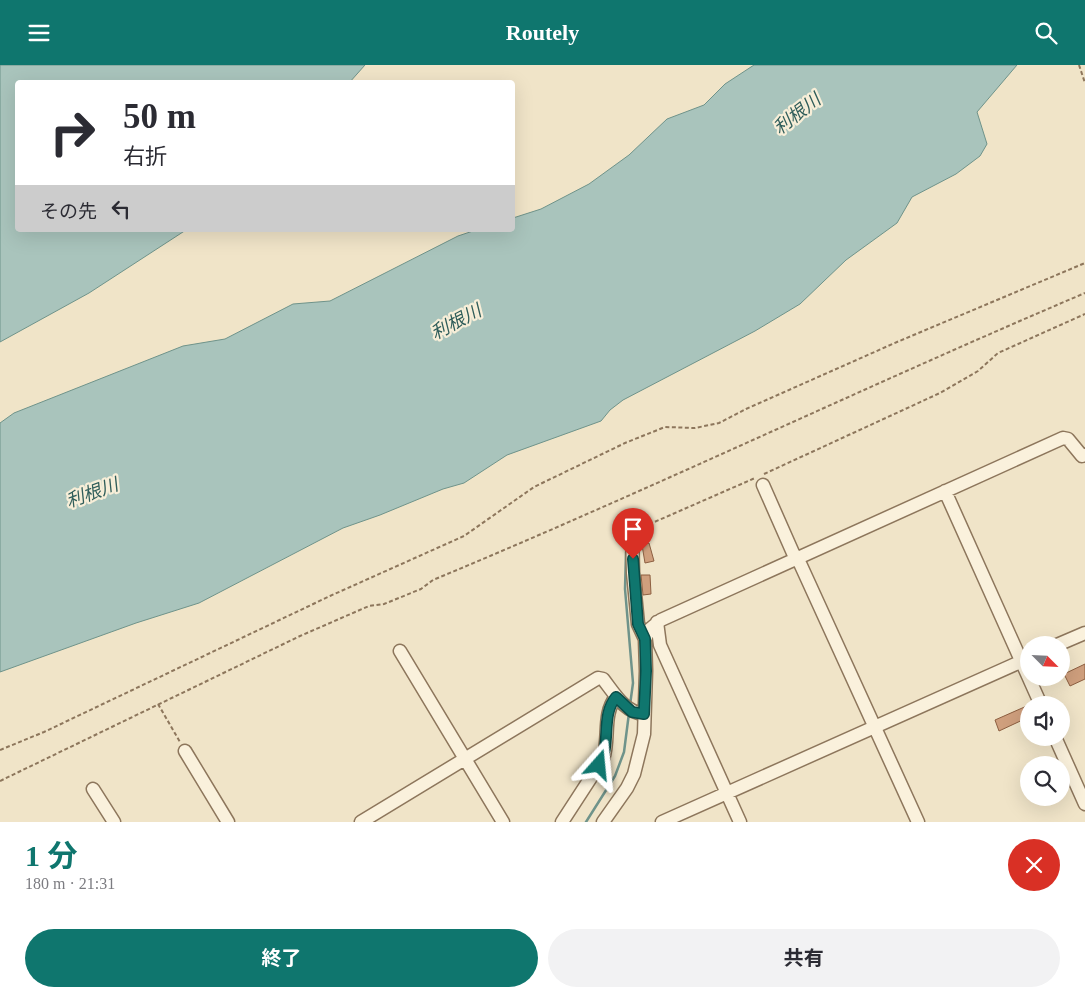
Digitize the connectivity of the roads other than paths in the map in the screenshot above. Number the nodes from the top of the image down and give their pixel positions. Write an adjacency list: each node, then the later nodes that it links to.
1 (1084, 459): 3 (street)
2 (763, 485): 5 (street)
3 (945, 491): 5 (street); 10 (street)
4 (632, 532): 8 (street)
5 (798, 559): 6 (street); 15 (street)
6 (657, 622): 8 (street); 20 (street)
7 (1085, 633): 9 (street)
8 (645, 639): 14 (street)
9 (1070, 639)
10 (1020, 649)
11 (400, 651): 18 (street)
12 (1020, 662): 15 (street)
13 (616, 697): 14 (street); 18 (street); 26 (street)
14 (644, 714): 27 (street)
15 (875, 727): 20 (street); 30 (street)
16 (1059, 746): 21 (street)
17 (185, 751): 23 (street)
18 (464, 759): 24 (street); 25 (street)
19 (93, 789): 22 (street)
20 (727, 793): 28 (street); 29 (street)
21 (1085, 804)
22 (114, 822)
23 (228, 822)
24 (361, 822)
25 (503, 822)
26 (562, 822)
27 (603, 822)
28 (662, 822)
29 (740, 822)
30 (918, 822)

